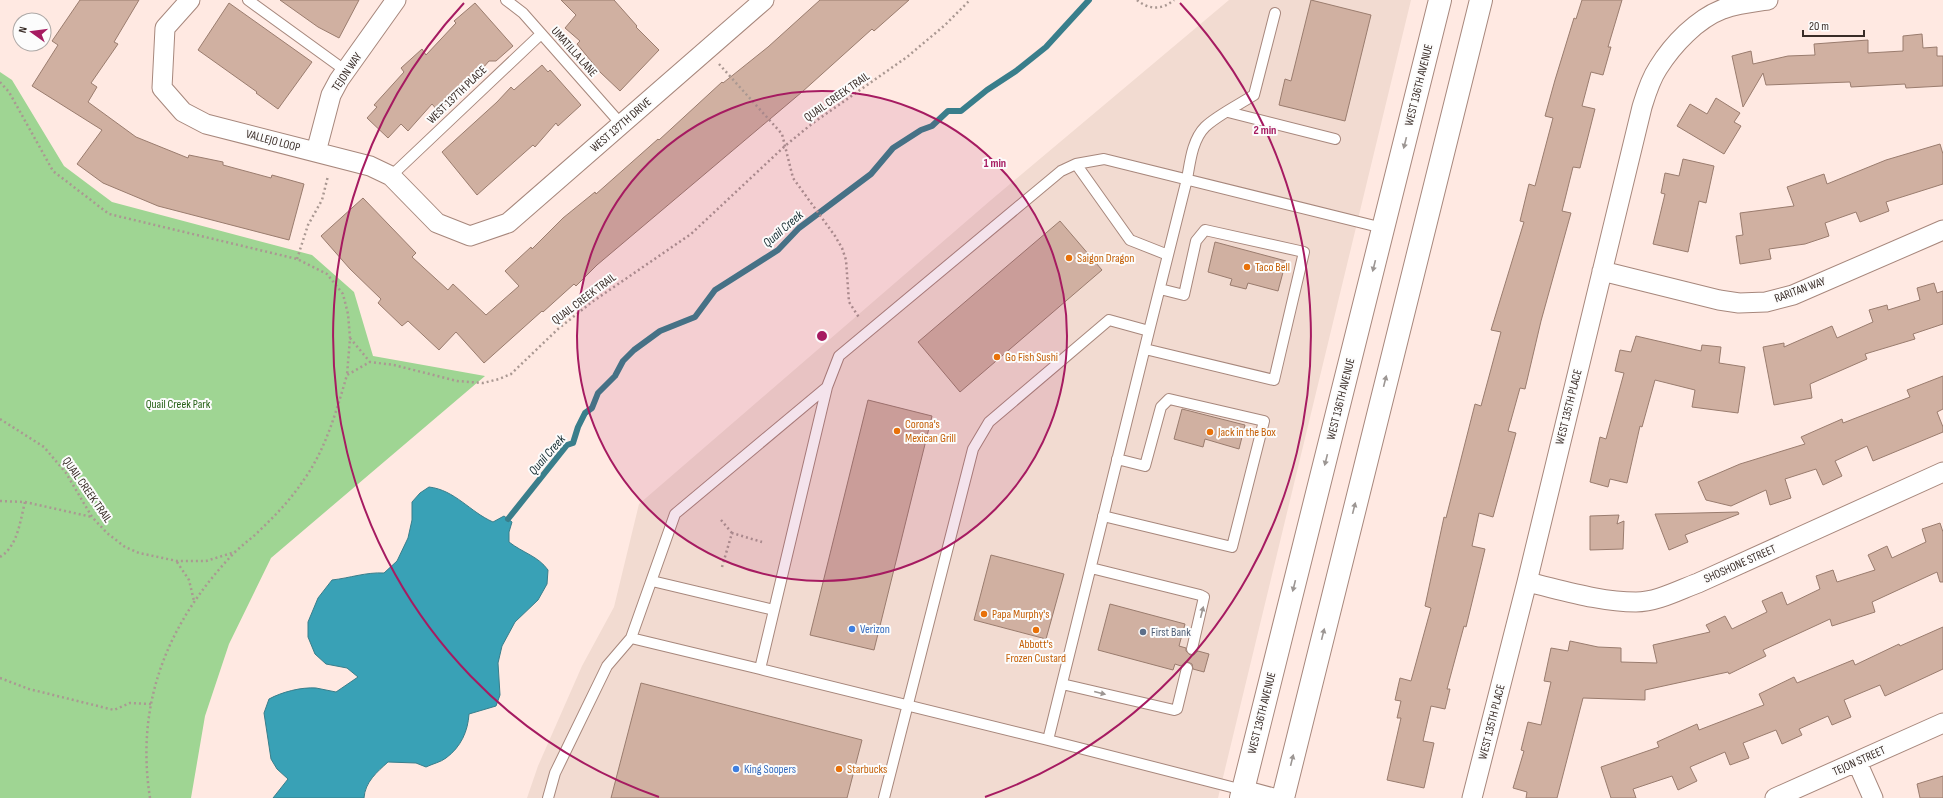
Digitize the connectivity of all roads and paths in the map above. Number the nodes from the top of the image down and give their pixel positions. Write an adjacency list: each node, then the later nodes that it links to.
1 (190, 0): 21 (street, VALLEJO LOOP)
2 (248, 0): 15 (lane)
3 (396, 0): 15 (street, TEJON WAY)
4 (506, 0): 13 (lane, UMATILLA LANE)
5 (764, 0): 14 (street, WEST 137TH DRIVE)
6 (970, 0): 20 (path, QUAIL CREEK TRAIL)
7 (1137, 0): 8 (path)
8 (1174, 0)
9 (1440, 0): 25 (main road, WEST 136TH AVENUE, one-way to 25)
10 (1481, 0): 74 (main road, one-way to 10)
11 (1768, 0): 30 (street, WEST 135TH PLACE)
12 (1275, 13): 17 (lane)
13 (541, 34): 18 (lane, UMATILLA LANE); 23 (lane, WEST 137TH PLACE)
14 (707, 50): 18 (street, WEST 137TH DRIVE); 20 (path)
15 (346, 71): 21 (street, TEJON WAY)
16 (0, 82): 29 (path, QUAIL CREEK TRAIL)
17 (1228, 112): 19 (lane); 24 (lane)
18 (621, 124): 27 (street, WEST 137TH DRIVE)
19 (1335, 139)
20 (786, 145): 32 (path); 36 (path, QUAIL CREEK TRAIL)
21 (324, 155): 23 (street, VALLEJO LOOP); 29 (path)
22 (1076, 164): 24 (lane); 28 (lane); 32 (lane)
23 (391, 176): 27 (street, VALLEJO LOOP)
24 (1187, 179): 25 (lane); 28 (lane)
25 (1383, 228): 69 (main road, WEST 136TH AVENUE, one-way to 69)
26 (1943, 230): 30 (street, RARITAN WAY)
27 (470, 236)
28 (1168, 255): 31 (lane)
29 (296, 259): 34 (path, QUAIL CREEK TRAIL)
30 (1602, 271): 55 (street, WEST 135TH PLACE)
31 (1160, 289): 33 (lane); 35 (lane)
32 (870, 331): 38 (lane)
33 (1149, 331): 35 (lane); 65 (lane)
34 (350, 338): 36 (path); 37 (path, QUAIL CREEK TRAIL)
35 (1145, 349): 40 (lane)
36 (370, 362): 37 (path)
37 (347, 375): 49 (path, QUAIL CREEK TRAIL)
38 (827, 387): 54 (lane); 57 (lane)
39 (0, 419): 45 (path, QUAIL CREEK TRAIL)
40 (1117, 459): 44 (lane); 44 (lane)
41 (1943, 472): 55 (street, SHOSHONE STREET)
42 (0, 501): 43 (path)
43 (25, 502): 45 (path); 50 (path)
44 (1103, 516): 53 (lane)
45 (92, 517): 51 (path, QUAIL CREEK TRAIL)
46 (721, 520): 47 (path)
47 (732, 533): 48 (path); 52 (path)
48 (762, 542)
49 (236, 552): 51 (path, QUAIL CREEK TRAIL); 56 (path, QUAIL CREEK TRAIL)
50 (0, 557)
51 (177, 562): 56 (path)
52 (722, 567)
53 (1091, 568): 59 (lane, one-way to 53); 63 (lane)
54 (652, 581): 57 (lane); 58 (lane)
55 (1527, 582): 75 (street, WEST 135TH PLACE)
56 (194, 601): 64 (path, QUAIL CREEK TRAIL)
57 (774, 610): 61 (lane)
58 (631, 638): 61 (lane); 71 (lane)
59 (1192, 649)
60 (1187, 668): 63 (lane, one-way to 60)
61 (760, 669): 65 (lane)
62 (0, 678): 64 (path)
63 (1062, 684): 67 (lane)
64 (151, 704): 70 (path, QUAIL CREEK TRAIL)
65 (908, 706): 67 (lane); 72 (lane)
66 (1943, 723): 68 (street, TEJON STREET)
67 (1048, 740): 69 (lane)
68 (1857, 762): 76 (street, TEJON STREET); 77 (street)
69 (1242, 794): 73 (street)
70 (150, 798)
71 (548, 798)
72 (884, 798)
73 (1273, 798)
74 (1283, 798)
75 (1472, 798)
76 (1775, 798)
77 (1873, 798)

